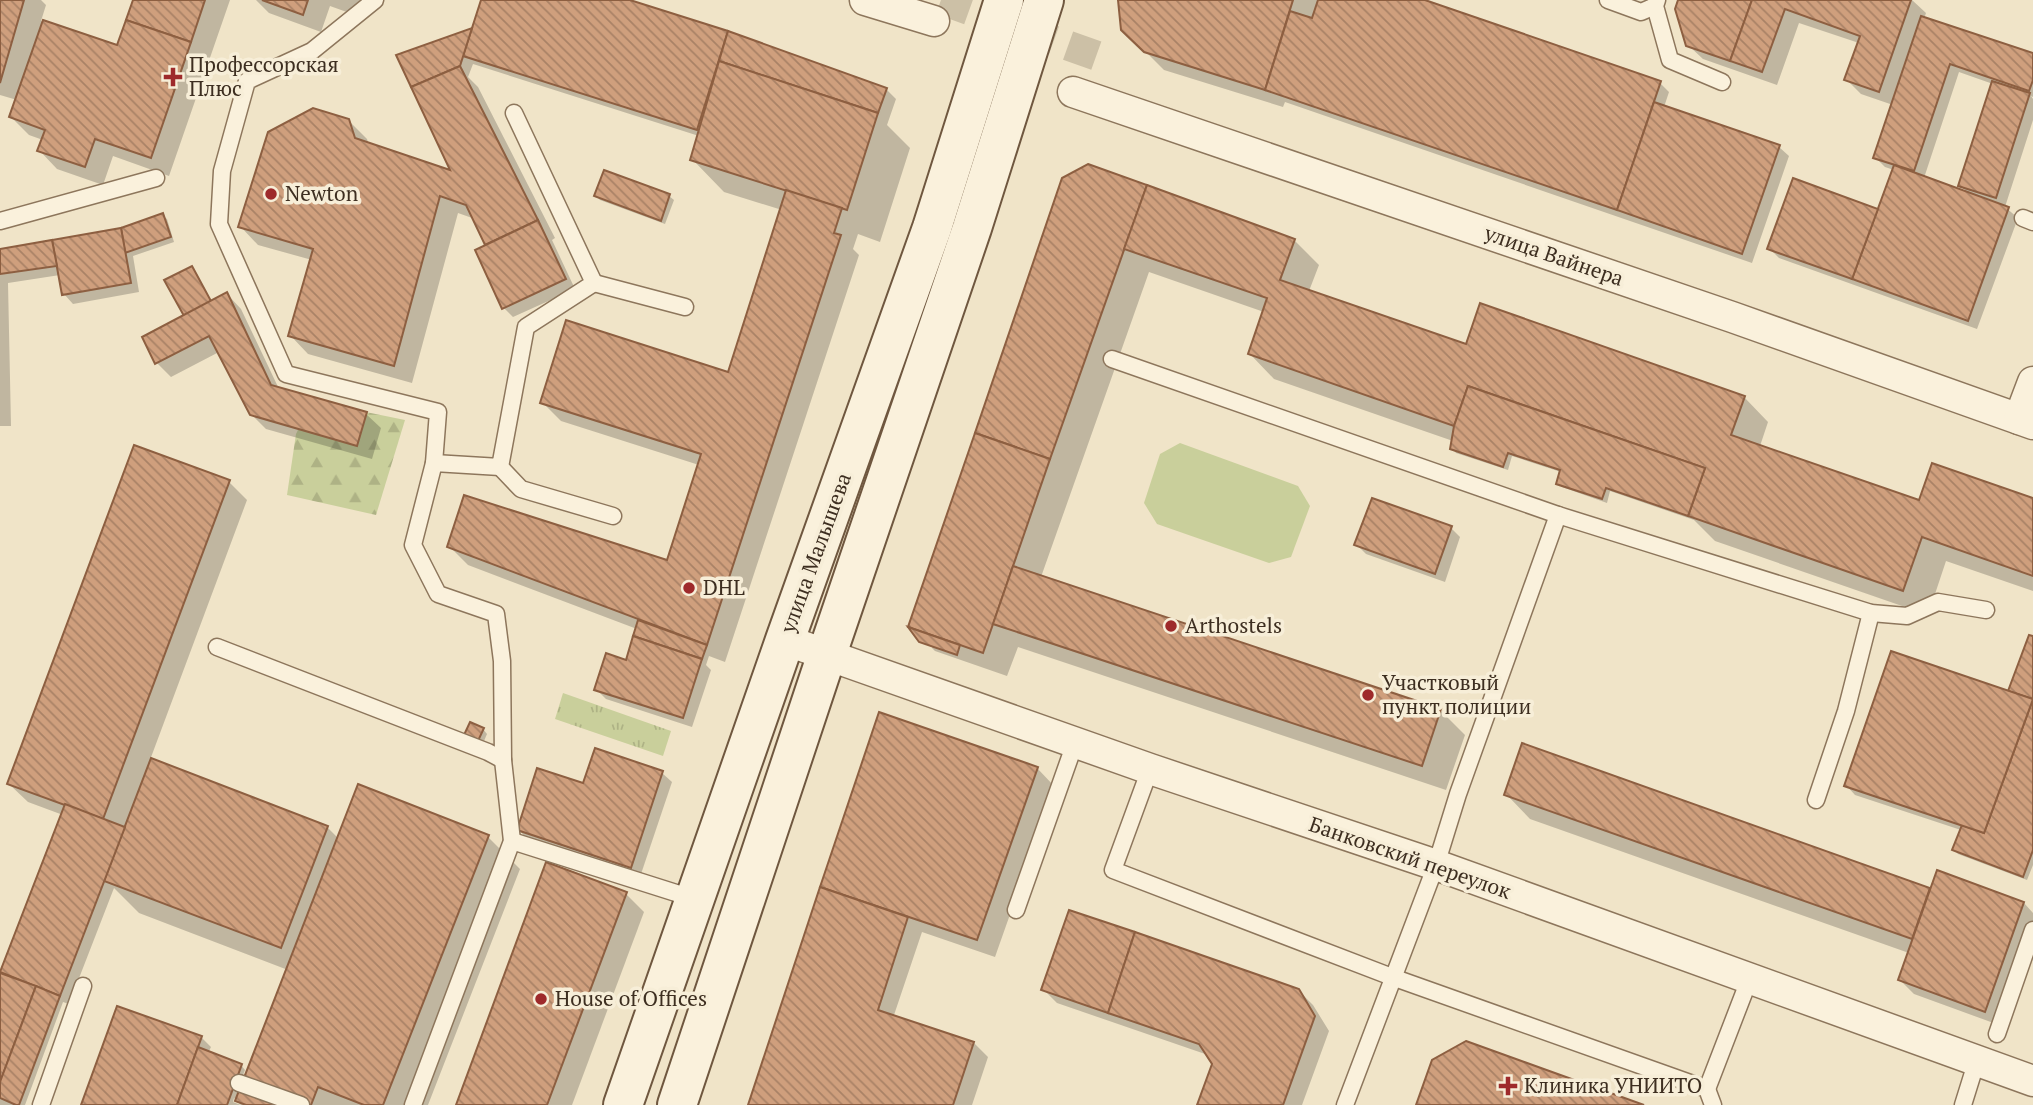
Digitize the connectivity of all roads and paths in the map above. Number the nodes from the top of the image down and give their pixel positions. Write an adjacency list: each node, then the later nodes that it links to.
1 (374, 0): 18 (lane)
2 (865, 0): 7 (street)
3 (1004, 0): 24 (main road, улица Малышева)
4 (1044, 0): 26 (main road, улица Малышева)
5 (1608, 0): 6 (lane)
6 (1656, 3): 8 (lane)
7 (934, 21)
8 (1722, 82)
9 (1073, 92): 17 (street, улица Вайнера)
10 (514, 113): 13 (lane)
11 (156, 178): 12 (lane)
12 (0, 221)
13 (594, 283): 14 (lane); 19 (lane)
14 (685, 307)
15 (1112, 359): 20 (lane)
16 (2033, 382): 17 (street)
17 (2026, 421)
18 (434, 463): 19 (lane); 28 (lane)
19 (500, 467): 21 (lane)
20 (1558, 515): 23 (lane); 32 (lane)
21 (613, 516)
22 (1986, 610): 23 (lane)
23 (1871, 613): 30 (lane)
24 (785, 640): 26 (street, Банковский переулок); 33 (main road, улица Малышева)
25 (217, 648): 28 (lane)
26 (827, 654): 27 (street, Банковский переулок); 48 (main road, улица Малышева)
27 (1075, 743): 29 (street, Банковский переулок); 34 (lane)
28 (503, 760): 31 (lane)
29 (1150, 769): 32 (street, Банковский переулок); 36 (lane)
30 (1816, 800)
31 (512, 841): 33 (lane); 46 (lane)
32 (1436, 865): 36 (lane); 37 (street, Банковский переулок)
33 (695, 899): 47 (main road, улица Малышева)
34 (1016, 910)
35 (2033, 930): 39 (lane)
36 (1392, 977): 43 (lane); 49 (lane)
37 (1749, 980): 40 (street, Банковский переулок); 43 (lane)
38 (83, 986): 44 (lane)
39 (1997, 1034)
40 (1978, 1060): 41 (street, Банковский переулок); 51 (lane)
41 (2033, 1081)
42 (239, 1083): 45 (lane)
43 (1707, 1089): 50 (lane)
44 (41, 1105)
45 (300, 1105)
46 (413, 1105)
47 (623, 1105)
48 (677, 1105)
49 (1345, 1105)
50 (1713, 1105)
51 (1963, 1105)

